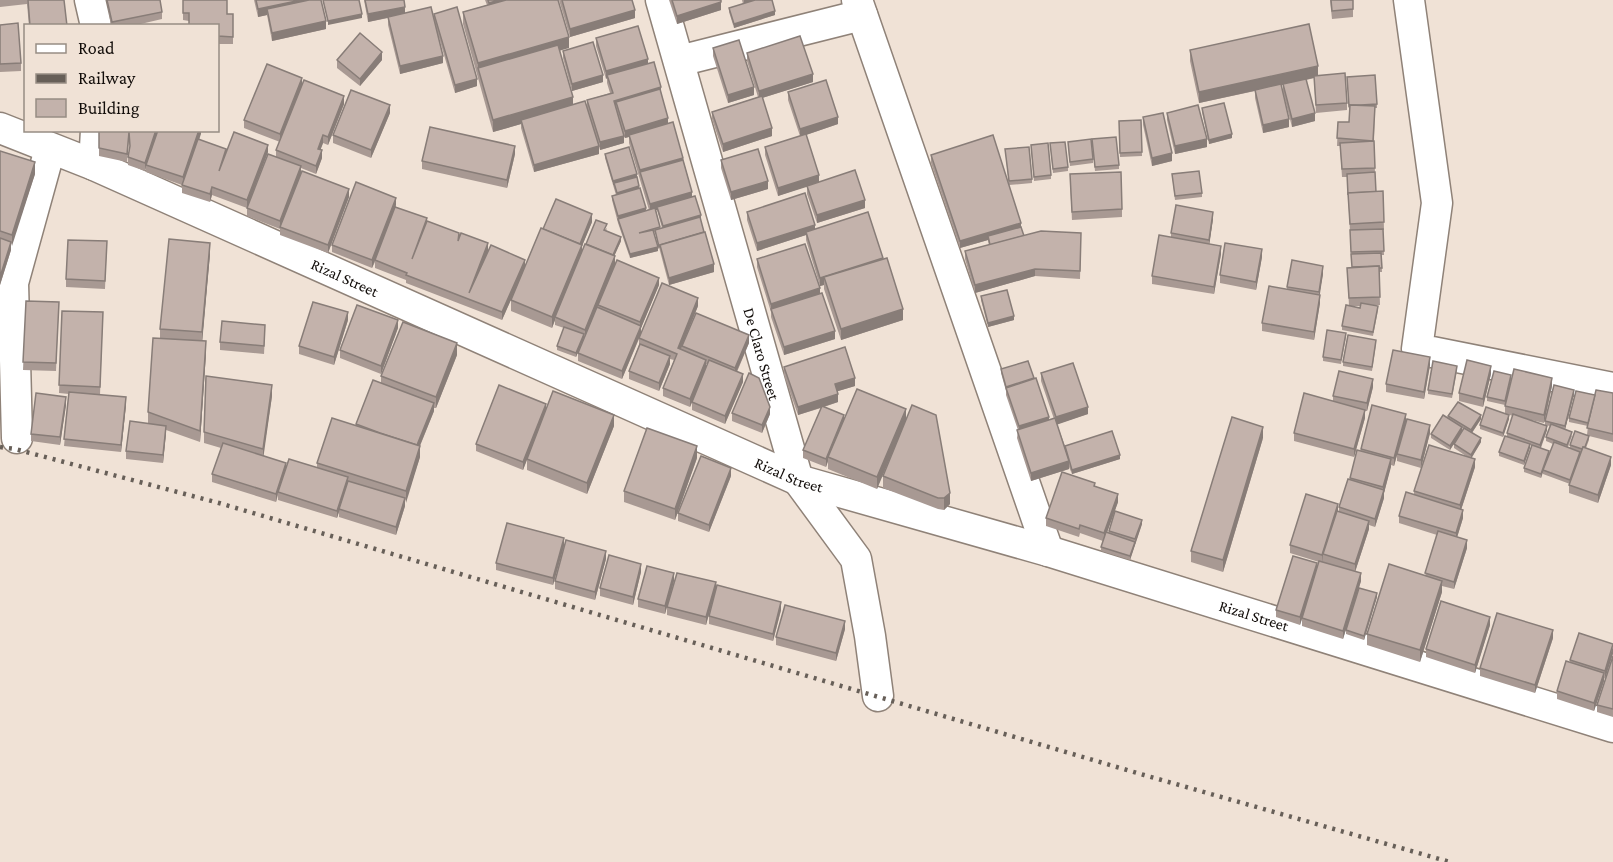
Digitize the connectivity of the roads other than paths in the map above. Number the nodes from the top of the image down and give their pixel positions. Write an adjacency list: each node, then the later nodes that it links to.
1 (90, 0): 5 (street)
2 (661, 0): 6 (street, De Claro Street)
3 (1409, 0): 11 (street)
4 (860, 8): 6 (street); 14 (street)
5 (96, 24)
6 (679, 61): 13 (street, De Claro Street)
7 (0, 128): 9 (street, Rizal Street)
8 (96, 132): 10 (street)
9 (50, 149): 10 (street, Rizal Street); 12 (street)
10 (94, 165): 13 (street, Rizal Street)
11 (1613, 388)
12 (17, 438)
13 (798, 480): 14 (street, Rizal Street); 15 (street, De Claro Street)
14 (1048, 551): 16 (street, Rizal Street)
15 (878, 696)
16 (1613, 728)

